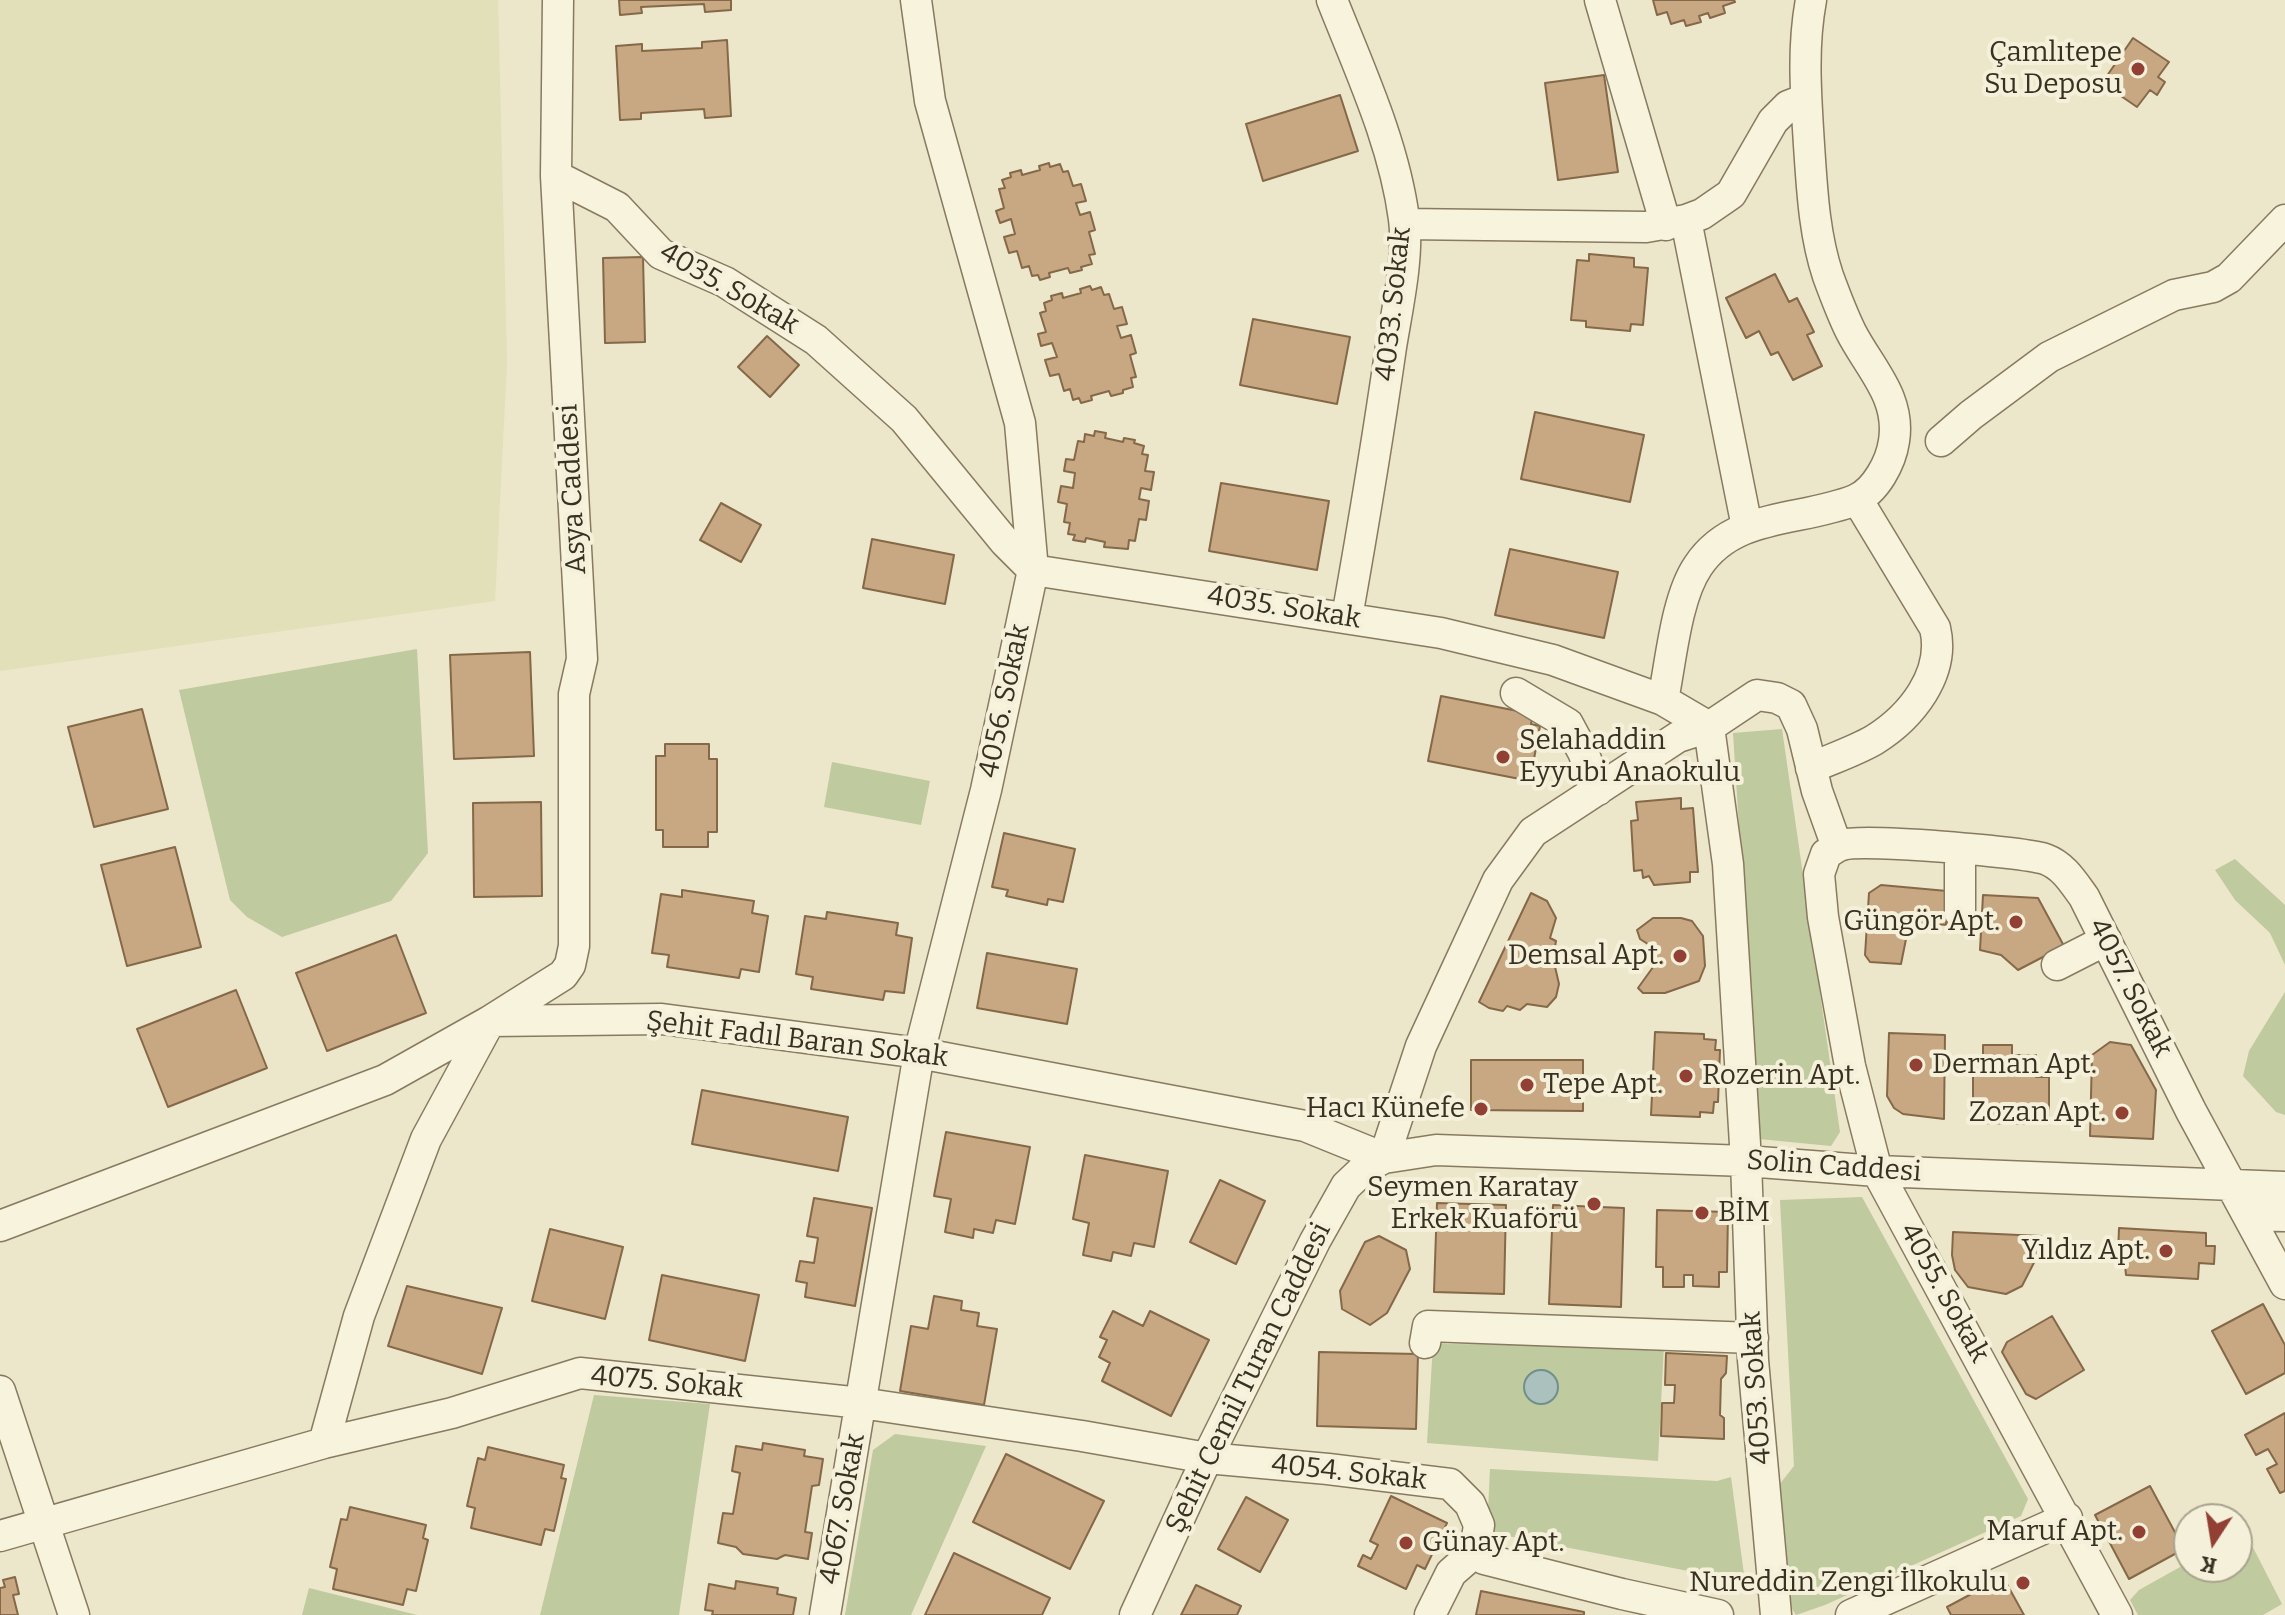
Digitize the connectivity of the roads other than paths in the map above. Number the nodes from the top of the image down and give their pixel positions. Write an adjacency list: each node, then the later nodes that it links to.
1 (558, 0): 7 (street, Asya Caddesi)
2 (916, 0): 14 (street, 4056. Sokak)
3 (1332, 0): 10 (street, 4033. Sokak)
4 (1600, 0): 9 (street)
5 (1811, 0): 6 (street)
6 (1806, 99): 9 (street); 12 (street)
7 (556, 176): 14 (street, 4035. Sokak); 26 (street, Asya Caddesi)
8 (2285, 220): 11 (street)
9 (1676, 223): 10 (street); 13 (street)
10 (1405, 224): 15 (street, 4033. Sokak)
11 (1941, 441)
12 (1857, 499): 13 (street); 19 (street)
13 (1747, 527): 17 (street)
14 (1033, 570): 15 (street, 4035. Sokak); 27 (street, 4056. Sokak)
15 (1347, 617): 17 (street, 4035. Sokak)
16 (1516, 693): 20 (street)
17 (1663, 700): 18 (street, 4035. Sokak)
18 (1709, 727): 19 (street); 20 (street); 29 (street)
19 (1811, 768): 21 (street)
20 (1598, 790): 28 (street)
21 (1837, 847): 22 (street, 4057. Sokak); 30 (street, 4055. Sokak)
22 (1960, 850): 23 (street); 24 (street, 4057. Sokak)
23 (1960, 913)
24 (2106, 940): 25 (street); 31 (street, 4057. Sokak)
25 (2057, 965)
26 (490, 1021): 27 (street, Şehit Fadıl Baran Sokak); 35 (street, Şehit Fadıl Baran Sokak); 41 (street)
27 (919, 1053): 28 (street, Şehit Fadıl Baran Sokak); 40 (street, 4056. Sokak)
28 (1384, 1158): 29 (street, Solin Caddesi); 42 (street, Şehit Cemil Turan Caddesi)
29 (1746, 1161): 30 (street, Solin Caddesi); 37 (street, 4053. Sokak)
30 (1877, 1171): 31 (street, Solin Caddesi); 43 (street, 4055. Sokak)
31 (2233, 1184): 32 (street, Solin Caddesi); 33 (street, 4057. Sokak)
32 (2285, 1187)
33 (2248, 1215): 34 (street); 36 (street, 4057. Sokak)
34 (2285, 1216)
35 (0, 1226)
36 (2285, 1284)
37 (1753, 1338): 38 (street); 53 (street, 4053. Sokak)
38 (1425, 1343)
39 (0, 1391): 44 (street)
40 (861, 1403): 41 (street, 4075. Sokak); 42 (street, 4075. Sokak); 49 (street, 4067. Sokak)
41 (324, 1443): 44 (street, 4075. Sokak)
42 (1207, 1458): 46 (street, 4054. Sokak); 50 (street, Şehit Cemil Turan Caddesi)
43 (2067, 1518): 54 (street); 55 (street, 4055. Sokak)
44 (43, 1523): 45 (street, 4075. Sokak); 48 (street)
45 (0, 1536)
46 (1475, 1552): 47 (street); 51 (street)
47 (1620, 1605): 52 (street)
48 (74, 1615)
49 (825, 1615)
50 (1135, 1615)
51 (1430, 1615)
52 (1718, 1615)
53 (1776, 1615)
54 (1851, 1615)
55 (2117, 1615)

